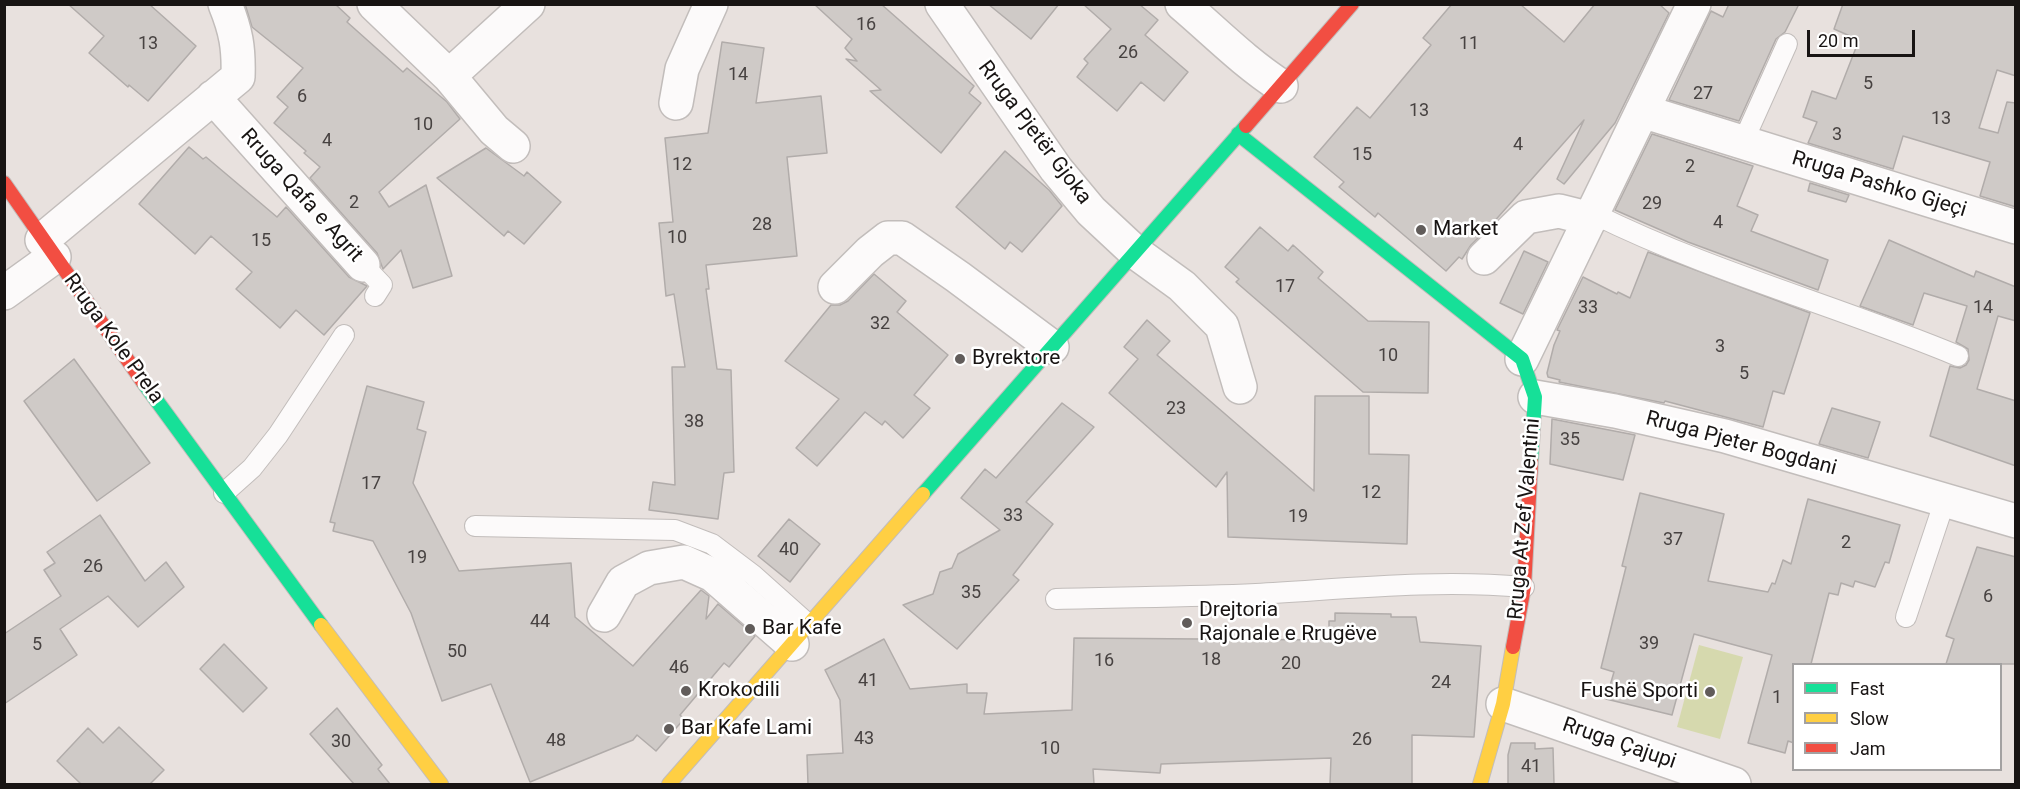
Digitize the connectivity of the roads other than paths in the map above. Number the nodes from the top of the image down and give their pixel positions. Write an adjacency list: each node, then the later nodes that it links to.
1 (225, 4): 13 (street)
2 (374, 4): 11 (street)
3 (528, 4): 11 (street)
4 (711, 4): 14 (street)
5 (942, 4): 23 (street, Rruga Pjetër Gjoka)
6 (1182, 4): 9 (street)
7 (1352, 4): 12 (street)
8 (1694, 4): 15 (street)
9 (1204, 15): 12 (street)
10 (1787, 44): 17 (lane)
11 (449, 76): 18 (street)
12 (1281, 86): 16 (street)
13 (213, 97): 22 (street); 25 (street, Rruga Qafa e Agrit)
14 (676, 103)
15 (1642, 111): 17 (street, Rruga Pashko Gjeçi); 20 (street)
16 (1238, 134): 23 (street); 32 (street)
17 (1743, 142): 21 (street, Rruga Pashko Gjeçi)
18 (513, 146)
19 (4, 183): 22 (street, Rruga Kole Prela)
20 (1592, 216): 24 (street); 31 (lane); 32 (street)
21 (2016, 227)
22 (48, 248): 27 (street); 35 (street, Rruga Kole Prela)
23 (1135, 252): 30 (street); 33 (street, Rruga Pjetër Gjoka)
24 (1484, 258)
25 (363, 265): 28 (lane, Rruga Qafa e Agrit)
26 (835, 287): 30 (street)
27 (4, 293)
28 (375, 296)
29 (344, 335): 35 (lane)
30 (1052, 347): 43 (street)
31 (1959, 356)
32 (1522, 359): 34 (street, Rruga At Zef Valentini)
33 (1240, 387)
34 (1535, 397): 36 (street, Rruga Pjeter Bogdani); 39 (street, Rruga At Zef Valentini)
35 (224, 493): 45 (street, Rruga Kole Prela)
36 (1945, 500): 37 (street, Rruga Pjeter Bogdani); 42 (lane)
37 (2016, 521)
38 (475, 526): 43 (lane)
39 (1524, 587): 40 (lane); 44 (street, Rruga At Zef Valentini)
40 (1056, 599)
41 (604, 615): 43 (street)
42 (1906, 617)
43 (801, 634): 46 (street)
44 (1503, 704): 47 (street, Rruga At Zef Valentini); 48 (street, Rruga Çajupi)
45 (441, 784)
46 (669, 784)
47 (1480, 784)
48 (1734, 784)

